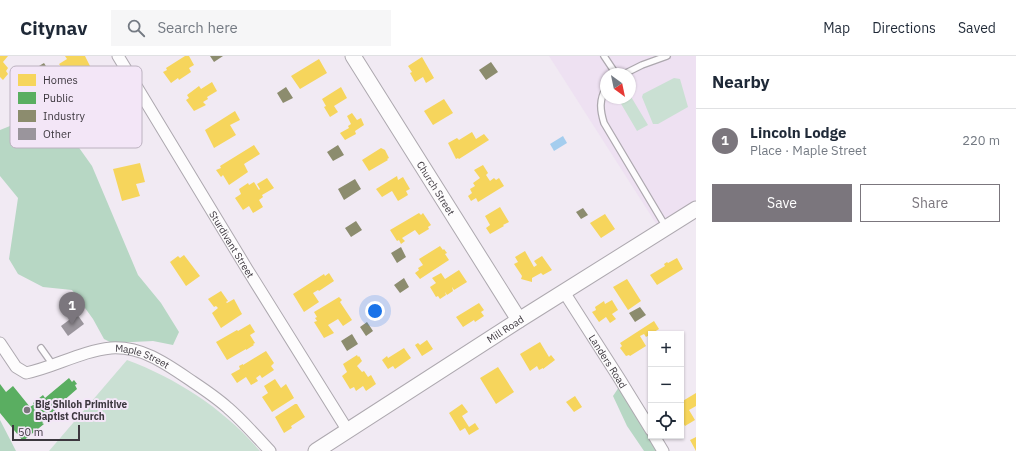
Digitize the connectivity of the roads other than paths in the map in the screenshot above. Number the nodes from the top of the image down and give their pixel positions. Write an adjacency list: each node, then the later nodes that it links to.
1 (118, 56): 5 (street, Sturdivant Street)
2 (353, 56): 13 (street, Church Street)
3 (604, 56): 6 (lane)
4 (667, 56): 7 (lane)
5 (124, 66)
6 (612, 68)
7 (636, 68)
8 (142, 96): 18 (street, Sturdivant Street)
9 (600, 104): 11 (lane)
10 (696, 209): 11 (street, Mill Road)
11 (666, 228): 12 (street, Mill Road)
12 (564, 292): 13 (street, Mill Road); 17 (street, Landers Road)
13 (519, 320): 18 (street, Mill Road)
14 (41, 348): 16 (lane)
15 (2, 350): 16 (street, Maple Street)
16 (53, 365): 20 (street, Maple Street)
17 (648, 425)
18 (348, 431): 21 (street, Mill Road)
19 (656, 439): 22 (street)
20 (270, 451)
21 (316, 451)
22 (663, 451)

